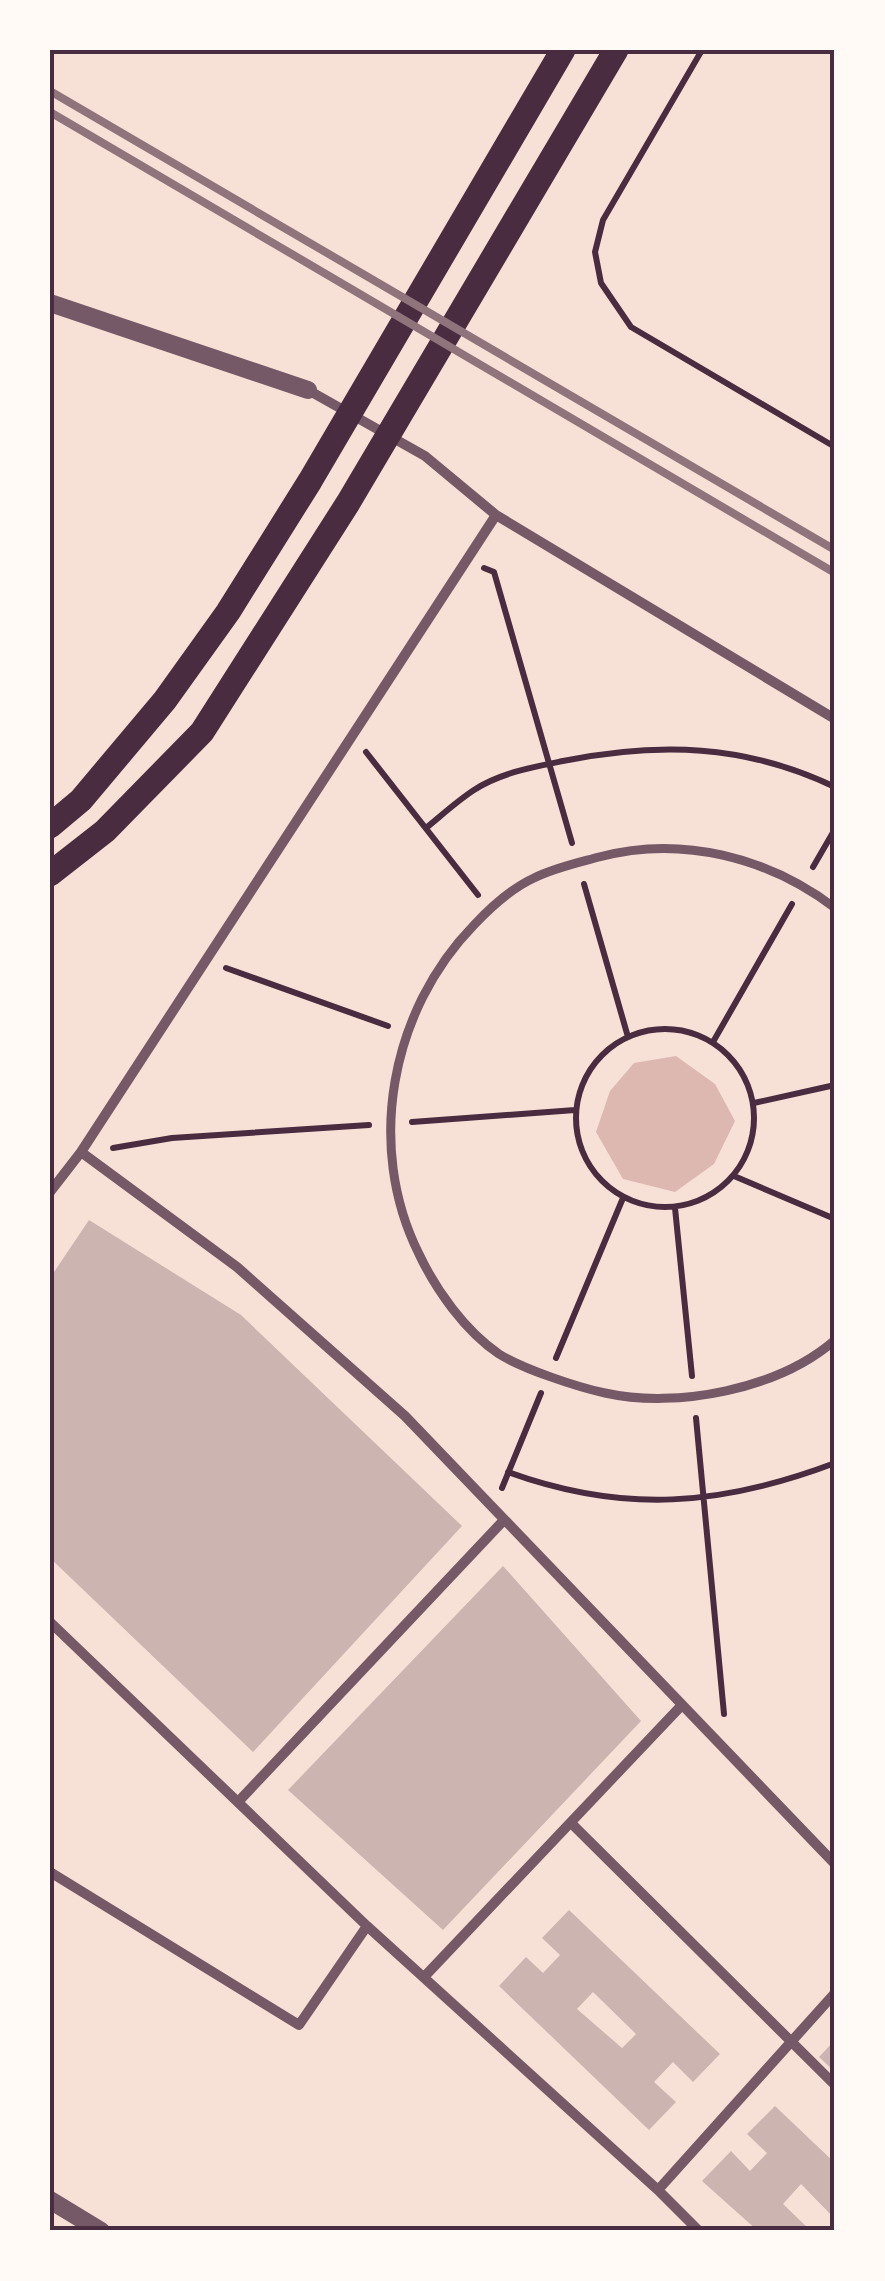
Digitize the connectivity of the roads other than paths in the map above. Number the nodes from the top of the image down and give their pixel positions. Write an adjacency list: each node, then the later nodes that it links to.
1 (563, 50): 7 (main road)
2 (616, 50): 8 (main road)
3 (50, 303): 4 (street)
4 (308, 390): 5 (street)
5 (496, 515): 6 (street); 10 (street)
6 (835, 718)
7 (50, 826)
8 (50, 874)
9 (835, 908): 12 (street)
10 (81, 1152): 11 (street); 13 (street)
11 (50, 1192)
12 (835, 1340)
13 (504, 1520): 15 (street); 16 (street)
14 (50, 1622): 16 (street)
15 (682, 1706): 17 (street); 18 (street)
16 (238, 1802): 20 (street)
17 (571, 1823): 21 (street); 23 (street)
18 (835, 1864)
19 (50, 1872): 20 (street)
20 (368, 1926): 21 (street)
21 (425, 1976): 25 (street)
22 (835, 1993): 23 (street)
23 (791, 2042): 24 (street); 25 (street)
24 (835, 2085)
25 (658, 2190): 28 (street)
26 (50, 2200): 27 (street)
27 (101, 2231)
28 (699, 2231)

